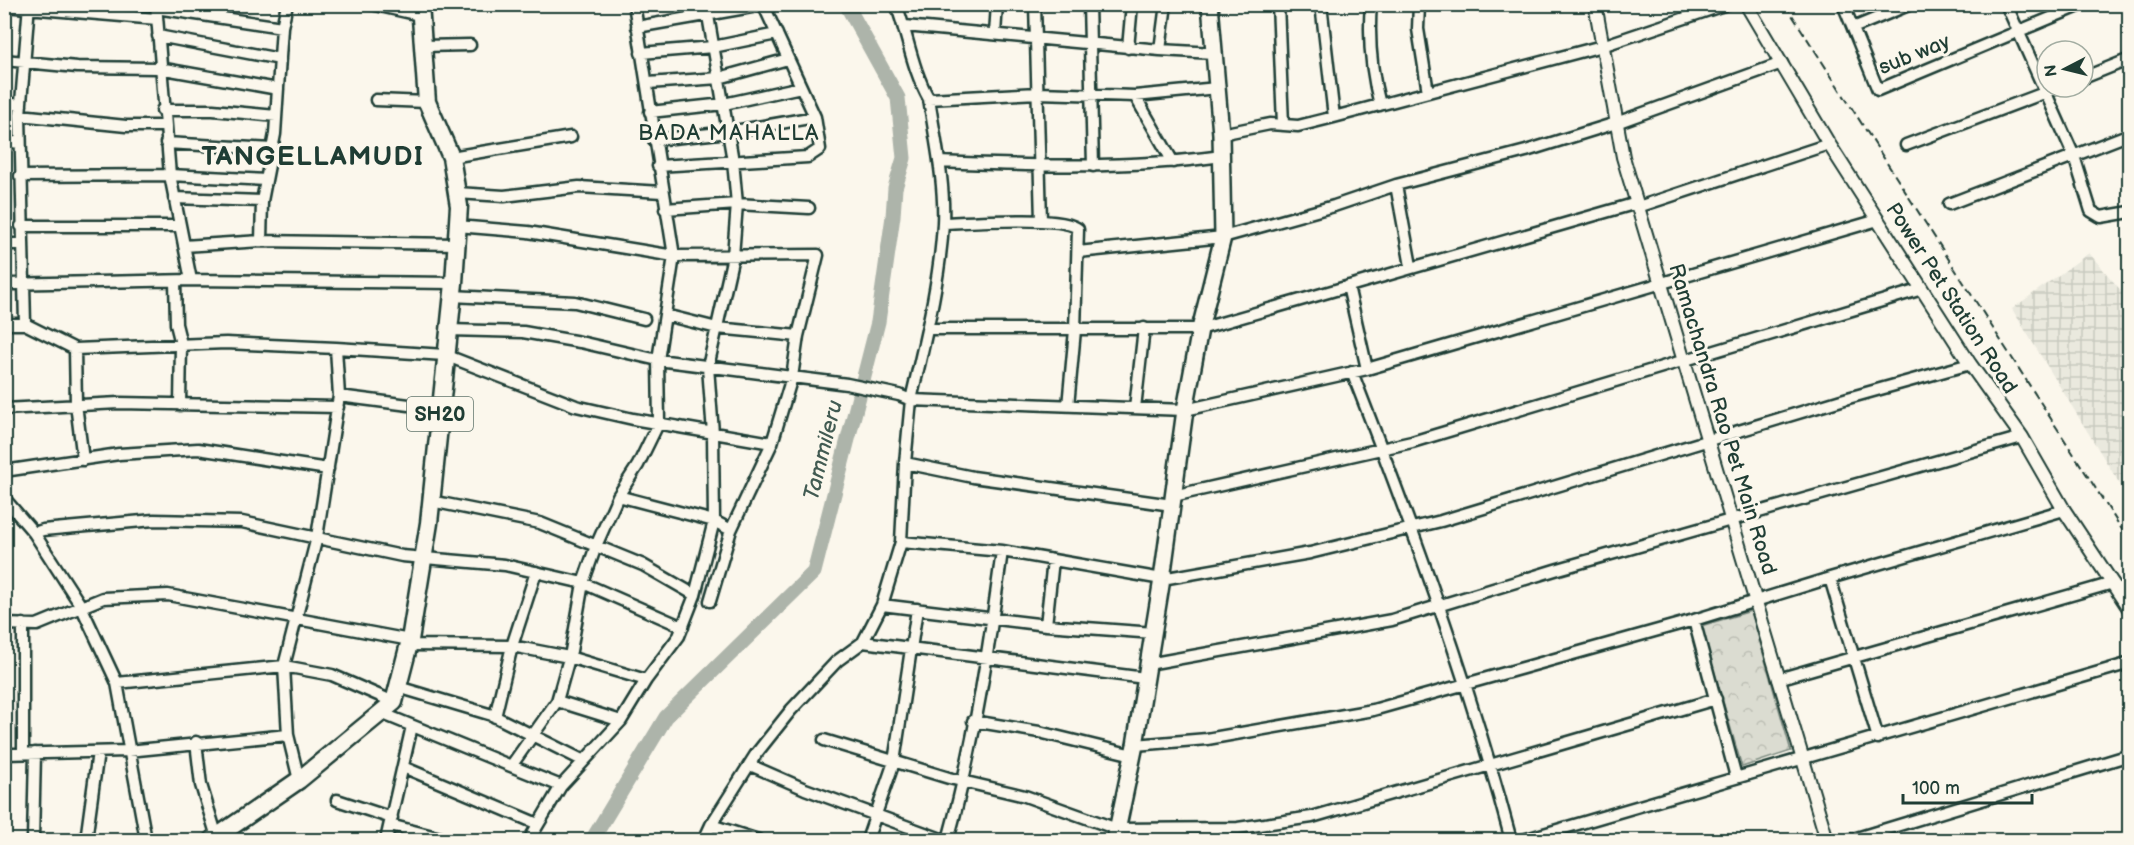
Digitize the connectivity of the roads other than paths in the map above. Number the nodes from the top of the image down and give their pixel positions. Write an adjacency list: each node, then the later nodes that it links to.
1 (287, 4): 29 (street)
2 (371, 4): 25 (street)
3 (634, 4): 30 (street)
4 (896, 4): 28 (street)
5 (997, 4): 34 (street)
6 (1035, 4): 36 (street)
7 (1089, 4): 37 (street)
8 (1132, 4): 42 (street)
9 (1166, 4): 43 (street)
10 (1210, 4): 45 (main road)
11 (1278, 4): 79 (street)
12 (1321, 4): 77 (street)
13 (1371, 4): 71 (street)
14 (1419, 4): 60 (street)
15 (1595, 4): 40 (street, Ramachandra Rao Pet Main Road)
16 (1727, 4): 40 (street)
17 (1746, 4): 51 (street, Power Pet Station Road)
18 (1843, 4): 31 (street, sub way)
19 (1911, 4): 31 (street)
20 (2006, 4): 32 (street)
21 (2084, 4): 32 (street, sub way)
22 (763, 5): 26 (street); 33 (street)
23 (4, 6): 24 (street)
24 (29, 7): 27 (street); 50 (street)
25 (420, 10): 39 (main road, SH20)
26 (707, 10): 30 (street); 41 (street)
27 (156, 11): 29 (street); 35 (street)
28 (904, 26): 34 (street); 65 (street)
29 (282, 27): 46 (street)
30 (638, 27): 44 (street)
31 (1853, 28): 32 (street, sub way)
32 (2017, 32): 53 (street)
33 (777, 34): 41 (street); 47 (street)
34 (996, 34): 36 (street)
35 (158, 36): 46 (street); 52 (street)
36 (1037, 38): 37 (street); 61 (street)
37 (1090, 43): 42 (street); 62 (street)
38 (470, 45): 39 (street)
39 (422, 46): 68 (main road, SH20)
40 (1602, 46): 60 (street); 78 (street, Ramachandra Rao Pet Main Road)
41 (713, 48): 44 (street); 55 (street)
42 (1128, 48): 43 (street)
43 (1160, 50): 45 (street)
44 (641, 53): 56 (street)
45 (1214, 53): 58 (main road)
46 (280, 59): 59 (street)
47 (788, 59): 55 (street); 57 (street)
48 (2130, 59): 54 (street)
49 (4, 60): 50 (street)
50 (23, 63): 52 (street); 72 (street)
51 (1782, 63): 78 (street); 89 (street, Power Pet Station Road)
52 (159, 68): 59 (street); 73 (street)
53 (2035, 73)
54 (2095, 73)
55 (719, 78): 56 (street); 70 (street)
56 (648, 83): 74 (street)
57 (801, 87): 70 (street); 76 (street)
58 (1217, 88): 63 (street); 82 (main road)
59 (278, 89): 75 (street)
60 (1428, 92): 71 (street)
61 (1038, 93): 62 (street); 65 (street); 99 (street)
62 (1092, 93): 63 (street); 100 (street)
63 (1135, 96): 97 (street)
64 (2035, 96): 90 (street)
65 (929, 99): 96 (street)
66 (2047, 99): 93 (street)
67 (376, 100): 68 (street)
68 (426, 102): 94 (main road, SH20)
69 (4, 103): 72 (street)
70 (724, 104): 74 (street); 81 (street)
71 (1380, 105): 77 (street)
72 (20, 110): 80 (street); 87 (street)
73 (162, 110): 75 (street); 80 (street)
74 (650, 112): 85 (street)
75 (276, 116): 91 (street)
76 (815, 117): 81 (street); 95 (street)
77 (1334, 117): 79 (street)
78 (1617, 123): 104 (street); 111 (street, Ramachandra Rao Pet Main Road)
79 (1283, 124): 82 (street)
80 (164, 126): 88 (street)
81 (729, 132): 85 (street); 95 (street)
82 (1221, 134): 92 (main road)
83 (2130, 134): 93 (street)
84 (571, 137): 94 (street)
85 (654, 140): 98 (street)
86 (4, 141): 87 (street)
87 (20, 143): 102 (street)
88 (166, 143): 91 (street); 101 (street)
89 (1829, 144): 111 (street); 115 (street, Power Pet Station Road)
90 (1906, 146)
91 (272, 149): 103 (street)
92 (1222, 156): 97 (street); 121 (main road)
93 (2074, 156): 110 (street); 114 (street)
94 (451, 157): 106 (main road, SH20)
95 (733, 160): 98 (street); 109 (street)
96 (939, 162): 99 (street); 117 (street)
97 (1173, 162): 100 (street)
98 (658, 166): 105 (street)
99 (1040, 166): 100 (street); 116 (street)
100 (1093, 166)
101 (170, 175): 102 (street); 103 (street); 107 (street)
102 (20, 176): 118 (street)
103 (266, 180): 108 (street)
104 (1396, 185): 121 (street); 130 (street)
105 (662, 192): 106 (street); 113 (street)
106 (457, 193): 120 (main road, SH20)
107 (174, 198): 108 (street); 119 (street)
108 (262, 201): 122 (street)
109 (737, 204): 112 (street); 113 (street); 129 (street)
110 (1949, 204)
111 (1637, 205): 130 (street); 134 (street, Ramachandra Rao Pet Main Road)
112 (809, 208)
113 (665, 209): 128 (street)
114 (2130, 212)
115 (1878, 220): 134 (street); 138 (street, Power Pet Station Road)
116 (1041, 221): 117 (street); 127 (street)
117 (943, 223): 145 (street)
118 (21, 226): 119 (street); 124 (street)
119 (179, 226): 126 (street)
120 (457, 226): 125 (main road, SH20); 128 (street)
121 (1223, 237): 127 (street); 146 (main road)
122 (261, 241): 125 (street); 126 (street)
123 (4, 244): 124 (street)
124 (22, 244): 133 (street)
125 (457, 244): 137 (main road, SH20)
126 (184, 246): 131 (street)
127 (1078, 252): 148 (street)
128 (674, 256): 129 (street); 139 (street)
129 (733, 256): 143 (street); 149 (street)
130 (1411, 266): 136 (street)
131 (191, 280): 132 (street); 137 (street)
132 (176, 281): 133 (street); 150 (street)
133 (24, 283): 135 (street); 142 (street)
134 (1662, 283): 155 (street, Ramachandra Rao Pet Main Road); 158 (street)
135 (4, 284)
136 (1348, 286): 146 (street); 158 (street)
137 (453, 289): 140 (street); 147 (main road, SH20)
138 (1922, 289): 155 (street); 156 (street, Power Pet Station Road)
139 (665, 315): 143 (street); 154 (street)
140 (644, 319)
141 (4, 324): 142 (street)
142 (25, 324): 152 (street)
143 (717, 328): 149 (street); 157 (street)
144 (1144, 328): 146 (street); 148 (street); 166 (street)
145 (928, 329): 148 (street); 161 (street)
146 (1200, 329): 169 (main road)
147 (448, 330): 153 (main road, SH20); 154 (street)
148 (1075, 330): 165 (street)
149 (798, 336): 160 (street)
150 (181, 344): 151 (street); 152 (street); 164 (street)
151 (336, 348): 153 (street); 162 (street)
152 (75, 349): 163 (street)
153 (445, 355): 168 (main road, SH20); 170 (street)
154 (658, 360): 157 (street); 170 (street)
155 (1685, 360): 173 (street, Ramachandra Rao Pet Main Road); 175 (street)
156 (1970, 364): 172 (street, Power Pet Station Road); 173 (street)
157 (708, 366): 160 (street); 171 (street)
158 (1367, 369): 159 (street)
159 (1352, 372): 169 (street); 175 (street)
160 (792, 377): 161 (street); 174 (street)
161 (910, 400): 165 (street); 177 (street)
162 (339, 401): 164 (street); 168 (street); 178 (street)
163 (76, 404): 164 (street); 167 (street); 176 (street)
164 (180, 405)
165 (1068, 406): 166 (street)
166 (1135, 408): 169 (street)
167 (4, 409)
168 (440, 409): 182 (main road, SH20)
169 (1185, 410): 183 (main road)
170 (659, 423): 171 (street); 180 (street)
171 (713, 433): 174 (street); 186 (street)
172 (2022, 437): 184 (street, Power Pet Station Road); 185 (street)
173 (1709, 441): 185 (street, Ramachandra Rao Pet Main Road); 187 (street)
174 (772, 443): 188 (street)
175 (1383, 448): 183 (street); 187 (street)
176 (83, 460): 178 (street); 179 (street)
177 (905, 463): 183 (street); 191 (street)
178 (328, 469): 190 (street)
179 (4, 471)
180 (618, 496): 186 (street); 192 (street)
181 (4, 498): 189 (street)
182 (431, 501): 192 (street); 194 (main road, SH20)
183 (1173, 501): 198 (main road)
184 (2064, 510): 197 (street); 200 (street, Power Pet Station Road)
185 (1733, 520): 202 (street, Ramachandra Rao Pet Main Road); 205 (street)
186 (714, 521): 188 (street); 201 (street)
187 (1412, 526): 198 (street); 205 (street)
188 (731, 530): 203 (street)
189 (34, 533): 190 (street); 206 (street)
190 (317, 537): 194 (street); 209 (street)
191 (901, 542): 193 (street); 204 (street)
192 (596, 546): 199 (street); 201 (street)
193 (1002, 551): 195 (street); 210 (street)
194 (423, 558): 196 (street); 218 (main road, SH20)
195 (1053, 560): 198 (street); 214 (street)
196 (536, 572): 199 (street); 219 (street)
197 (1830, 578): 202 (street); 222 (street)
198 (1162, 579): 216 (main road)
199 (583, 583): 215 (street); 221 (street)
200 (2113, 583): 208 (street, Power Pet Station Road); 222 (street)
201 (695, 595): 215 (street)
202 (1757, 600): 211 (street); 227 (street, Ramachandra Rao Pet Main Road)
203 (710, 602)
204 (882, 605): 207 (street); 217 (street)
205 (1439, 605): 226 (street); 229 (street)
206 (81, 606): 209 (street); 213 (street); 230 (street)
207 (917, 609): 210 (street); 220 (street)
208 (2130, 610)
209 (296, 617): 218 (street); 225 (street)
210 (993, 618): 214 (street); 223 (street)
211 (1694, 620): 229 (street); 231 (street)
212 (4, 624): 213 (street)
213 (24, 624): 246 (street)
214 (1046, 625): 216 (street)
215 (682, 627): 228 (street)
216 (1154, 633): 226 (main road)
217 (863, 642): 220 (street); 253 (street)
218 (409, 643): 219 (street); 232 (main road, SH20)
219 (512, 646): 221 (street); 234 (street)
220 (913, 648): 223 (street); 252 (street)
221 (569, 657): 228 (street); 233 (street)
222 (1854, 657): 227 (street); 240 (street)
223 (986, 658): 226 (street); 236 (street)
224 (2130, 663): 240 (street)
225 (284, 666): 230 (street); 232 (street); 238 (street)
226 (1147, 671): 243 (main road)
227 (1778, 679): 250 (street, Ramachandra Rao Pet Main Road)
228 (645, 680): 235 (street)
229 (1464, 682): 243 (street); 254 (street)
230 (117, 683): 244 (street)
231 (1716, 699): 254 (street); 257 (street)
232 (391, 701): 234 (street); 237 (street); 258 (main road)
233 (557, 701): 235 (street); 239 (street)
234 (495, 717): 239 (street)
235 (621, 721): 251 (street)
236 (973, 721): 243 (street); 259 (street)
237 (412, 726): 255 (street); 256 (street)
238 (288, 735): 242 (street); 258 (street)
239 (531, 735): 251 (street); 255 (street)
240 (1878, 738): 250 (street)
241 (824, 740): 252 (street)
242 (196, 742): 244 (street); 267 (street)
243 (1134, 750): 266 (main road)
244 (128, 751): 245 (street); 270 (street)
245 (98, 752): 247 (street); 269 (street)
246 (23, 753): 247 (street); 248 (street)
247 (35, 753): 268 (street)
248 (4, 754)
249 (2130, 755): 281 (street)
250 (1802, 757): 257 (street); 280 (street, Ramachandra Rao Pet Main Road)
251 (584, 761): 260 (street)
252 (894, 762): 259 (street); 262 (street)
253 (750, 765): 262 (street); 265 (street)
254 (1491, 765): 266 (street); 278 (street)
255 (511, 766): 260 (street)
256 (403, 767): 263 (street); 264 (street)
257 (1736, 777): 279 (street)
258 (299, 780): 267 (main road)
259 (964, 781): 266 (street); 277 (street)
260 (561, 786): 264 (street)
261 (337, 800): 263 (street)
262 (876, 814): 276 (street); 277 (street)
263 (391, 822): 271 (street); 272 (street)
264 (538, 824): 273 (street)
265 (711, 825): 274 (street); 275 (street)
266 (1116, 835)
267 (215, 839)
268 (33, 840)
269 (86, 840)
270 (146, 840)
271 (386, 840)
272 (448, 840)
273 (529, 840)
274 (704, 840)
275 (758, 840)
276 (867, 840)
277 (946, 840)
278 (1511, 840)
279 (1523, 840)
280 (1827, 840)
281 (1850, 840)

